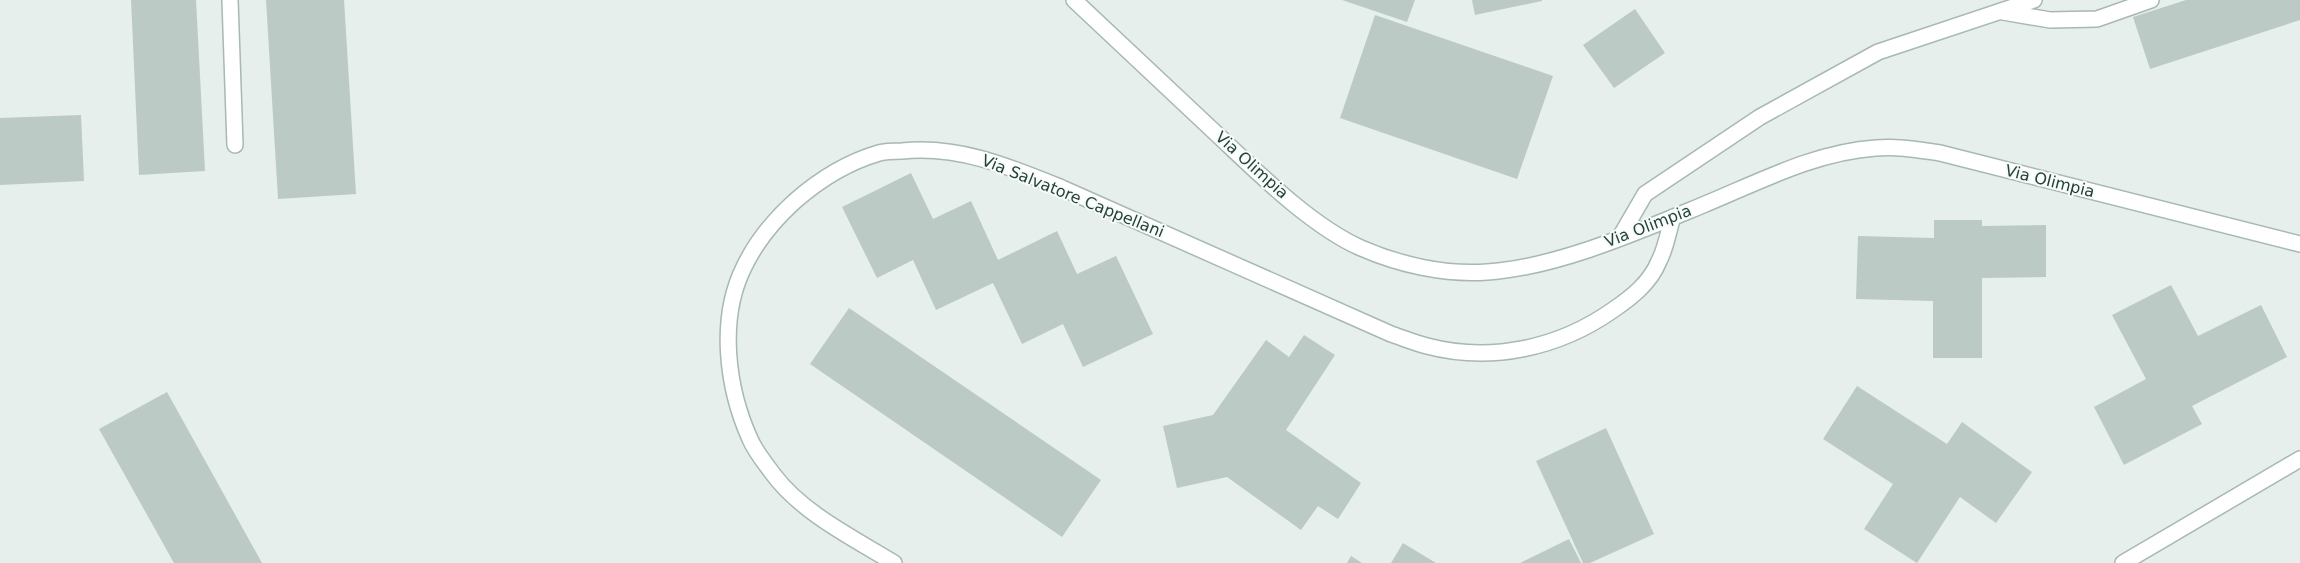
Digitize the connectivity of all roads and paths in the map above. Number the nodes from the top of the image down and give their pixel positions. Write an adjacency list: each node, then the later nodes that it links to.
1 (230, 0): 6 (street)
2 (1074, 0): 8 (street, Via Olimpia)
3 (2034, 0): 5 (street)
4 (2152, 0): 5 (street)
5 (2000, 11): 8 (street)
6 (235, 145)
7 (1673, 217): 8 (street, Via Olimpia); 9 (street, Via Olimpia); 11 (street, Via Salvatore Cappellani)
8 (1620, 237)
9 (2300, 244)
10 (2300, 459): 12 (street)
11 (894, 563)
12 (2123, 563)

